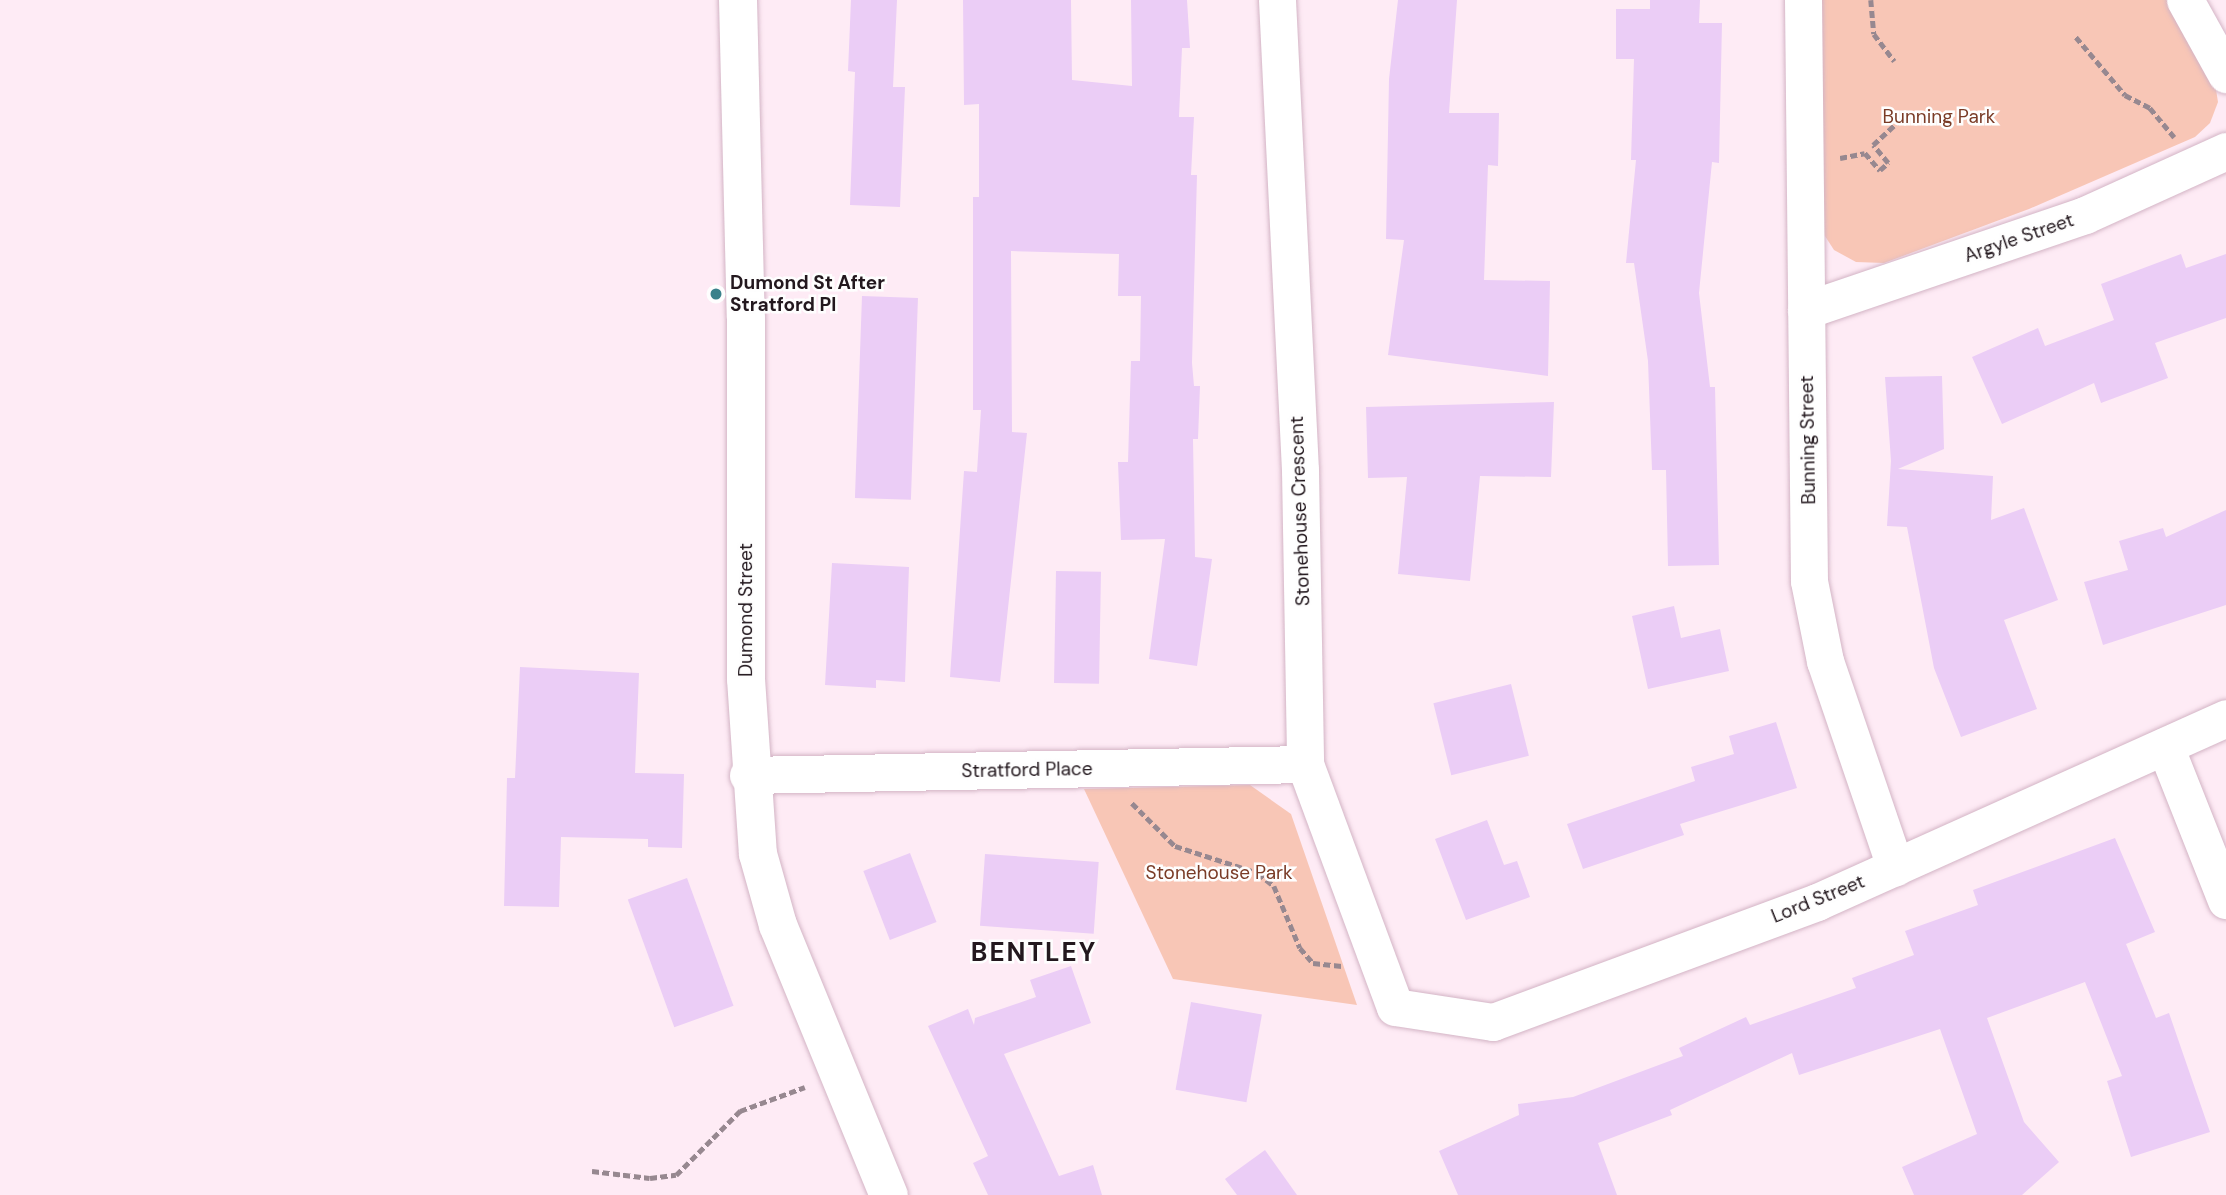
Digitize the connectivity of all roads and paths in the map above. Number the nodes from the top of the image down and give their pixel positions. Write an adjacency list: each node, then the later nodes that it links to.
1 (738, 0): 17 (street, Dumond Street)
2 (1277, 0): 16 (street, Stonehouse Crescent)
3 (1803, 0): 11 (street, Bunning Street)
4 (1871, 0): 7 (path)
5 (2185, 0): 8 (street)
6 (2076, 37): 12 (path)
7 (1894, 61)
8 (2226, 74)
9 (1899, 121): 11 (path)
10 (2226, 151): 12 (street, Argyle Street)
11 (1804, 159): 13 (street, Bunning Street)
12 (2186, 169): 13 (street, Argyle Street)
13 (1807, 310): 19 (street, Bunning Street)
14 (2226, 718): 15 (street, Lord Street)
15 (2165, 746): 19 (street, Lord Street); 20 (street)
16 (1305, 764): 17 (street, Stratford Place); 21 (street, Stonehouse Crescent)
17 (748, 775): 23 (street, Dumond Street)
18 (1128, 796): 21 (path)
19 (1895, 867): 22 (street, Lord Street)
20 (2226, 900)
21 (1377, 960): 22 (street, Stonehouse Crescent)
22 (1395, 1007)
23 (839, 1074): 24 (path); 25 (street, Dumond Street)
24 (592, 1171)
25 (888, 1195)

